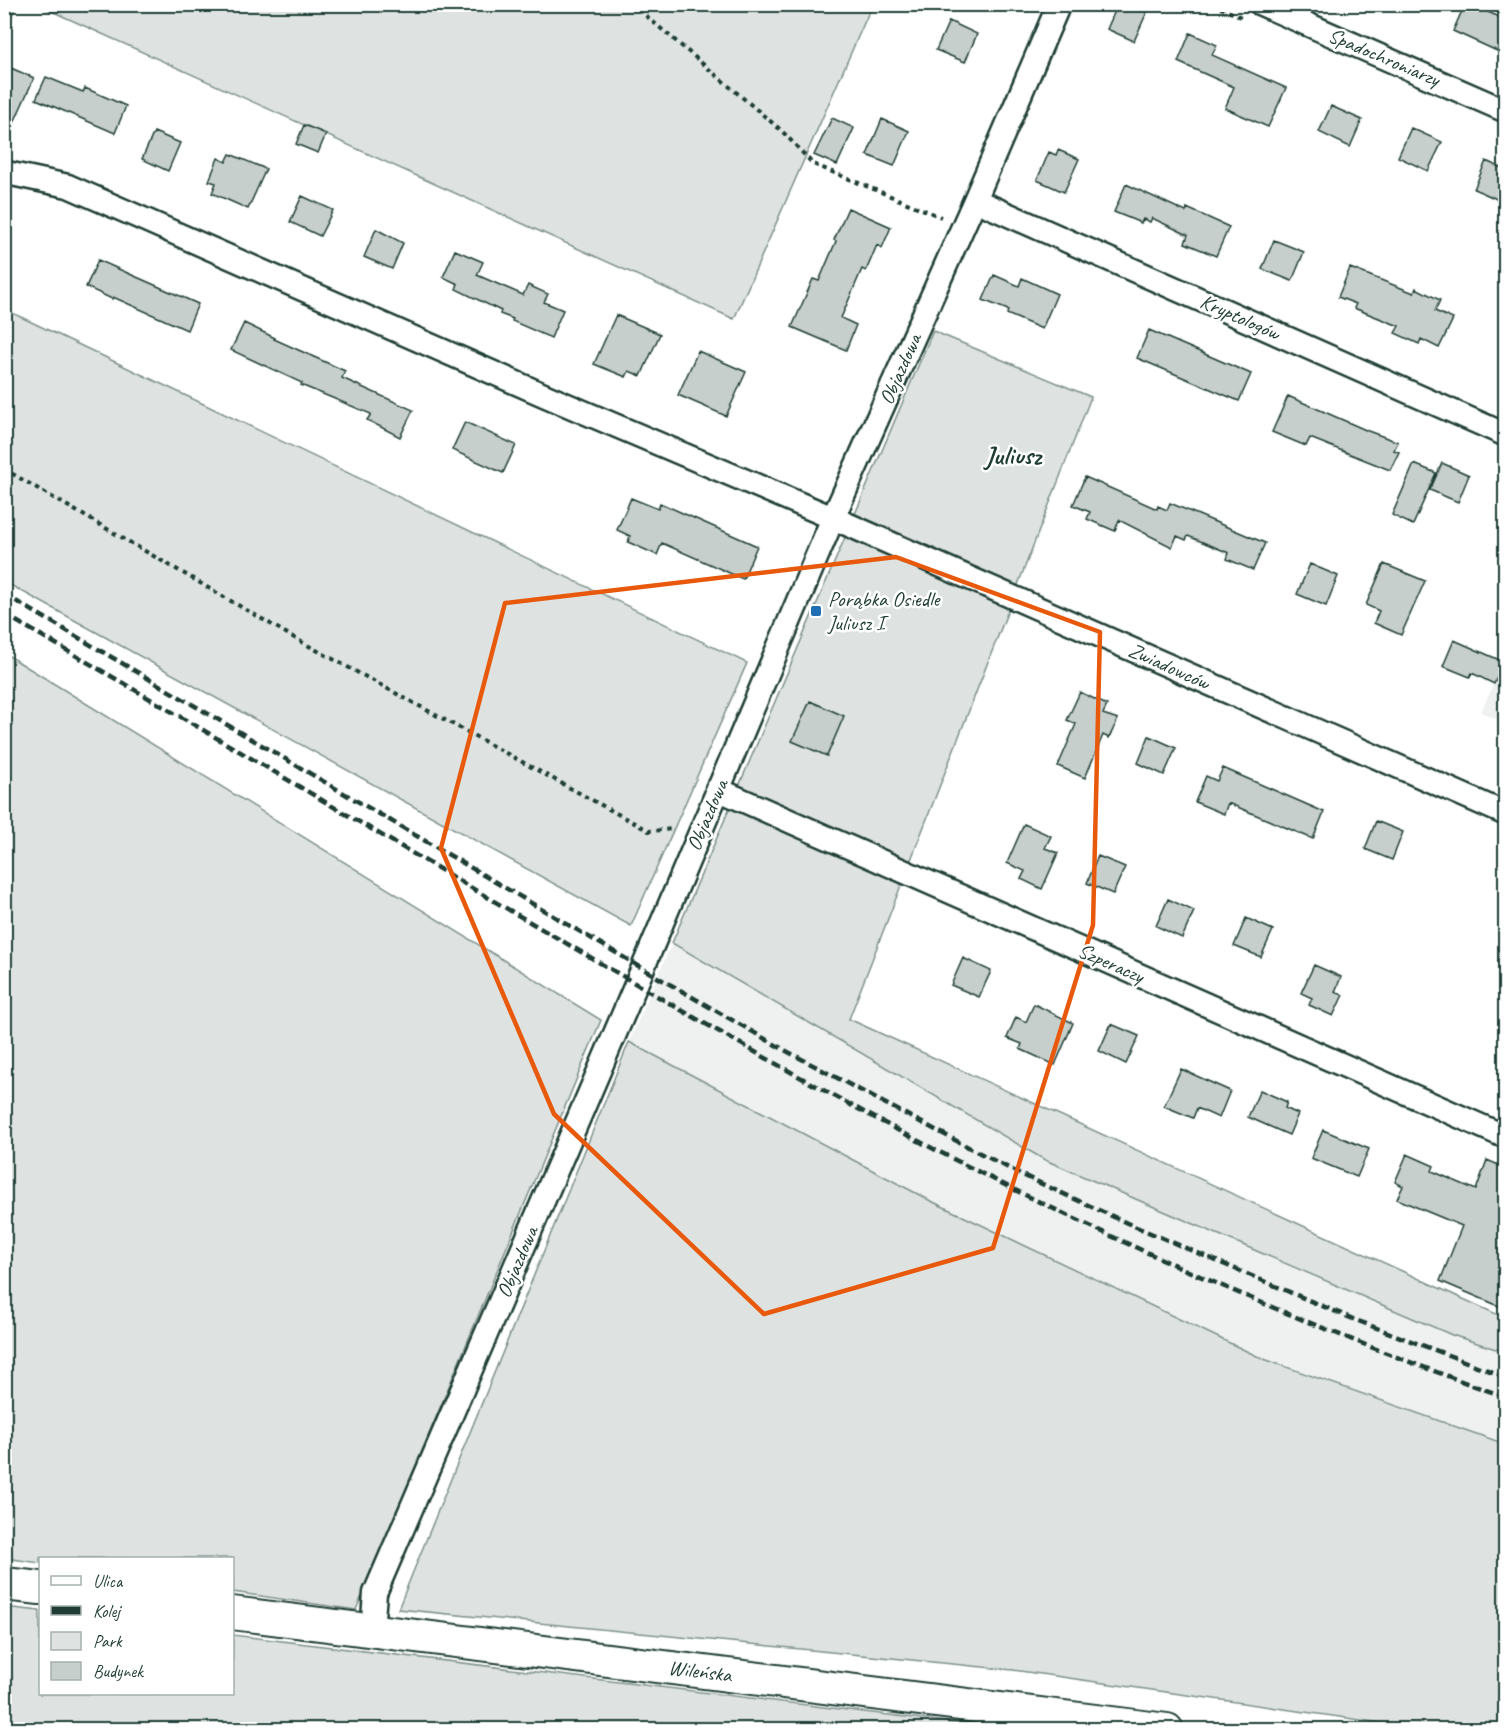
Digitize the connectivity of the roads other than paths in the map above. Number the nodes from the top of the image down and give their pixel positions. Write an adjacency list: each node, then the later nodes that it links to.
1 (1059, 4): 5 (street, Objazdowa)
2 (1262, 4): 3 (street, Spadochroniarzy)
3 (1506, 111)
4 (7, 173): 7 (street, Zwiadowców)
5 (975, 200): 6 (street, Kryptologów); 7 (street, Objazdowa)
6 (1506, 435)
7 (833, 518): 8 (street, Objazdowa); 9 (street, Zwiadowców)
8 (717, 789): 10 (street, Szperaczy); 14 (street, Objazdowa)
9 (1506, 814)
10 (1506, 1137)
11 (4, 1584): 12 (street)
12 (39, 1588)
13 (234, 1613): 14 (street, Wileńska)
14 (372, 1631): 15 (street, Wileńska)
15 (1167, 1730)

